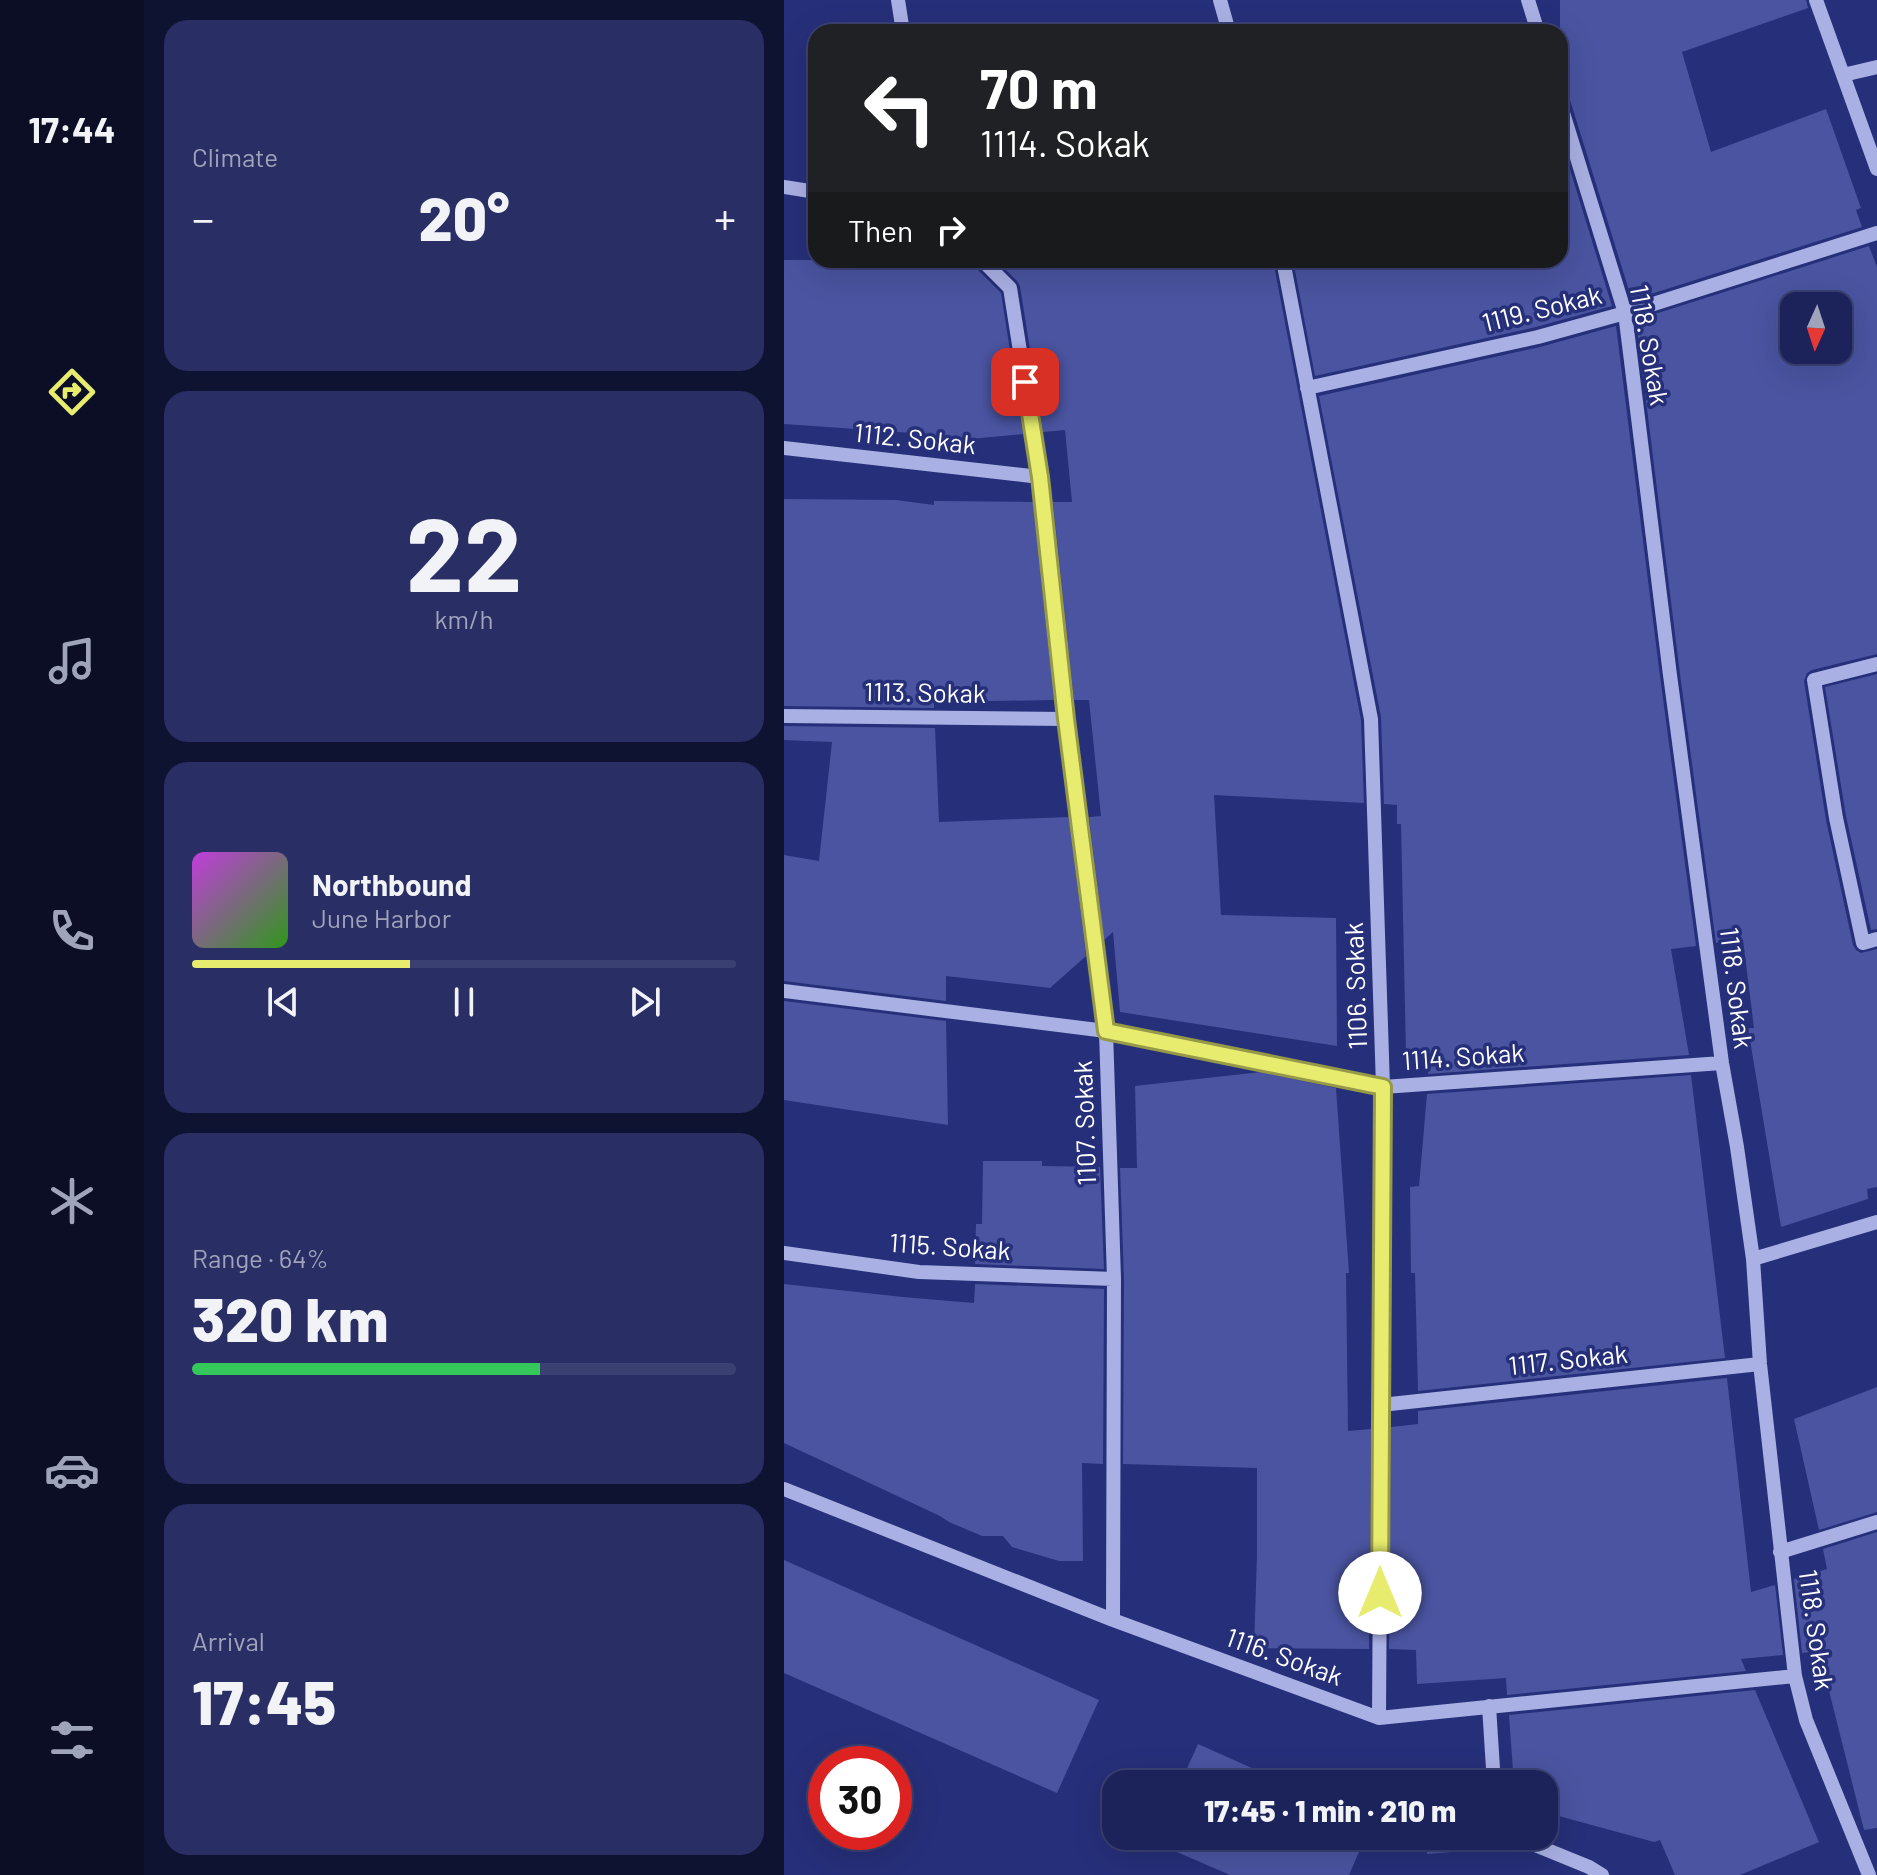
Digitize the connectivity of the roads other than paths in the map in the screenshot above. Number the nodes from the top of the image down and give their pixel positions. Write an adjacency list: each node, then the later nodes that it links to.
1 (898, 0): 5 (street)
2 (1220, 0): 6 (street)
3 (1528, 0): 7 (street)
4 (1816, 0): 9 (street)
5 (902, 24)
6 (1227, 24)
7 (1536, 24)
8 (1877, 67): 9 (street)
9 (1843, 75): 11 (street)
10 (1568, 129): 17 (street, 1118. Sokak)
11 (1877, 169)
12 (784, 187): 13 (street)
13 (808, 191)
14 (1877, 233): 17 (street, 1119. Sokak)
15 (990, 268): 20 (street, 1107. Sokak)
16 (1284, 268): 18 (street, 1106. Sokak)
17 (1625, 313): 18 (street, 1119. Sokak); 27 (street, 1118. Sokak)
18 (1307, 388): 28 (street, 1106. Sokak)
19 (784, 448): 20 (street, 1112. Sokak)
20 (1040, 477): 23 (street, 1107. Sokak)
21 (1877, 664): 24 (street)
22 (784, 716): 23 (street, 1113. Sokak)
23 (1066, 719): 26 (street, 1107. Sokak)
24 (1877, 939)
25 (784, 991): 26 (street, 1114. Sokak)
26 (1106, 1031): 28 (street, 1114. Sokak); 32 (street, 1107. Sokak)
27 (1722, 1063): 28 (street, 1114. Sokak); 31 (street, 1118. Sokak)
28 (1383, 1087): 34 (street, 1106. Sokak)
29 (1877, 1222): 31 (street)
30 (784, 1253): 32 (street, 1115. Sokak)
31 (1753, 1259): 33 (street, 1118. Sokak)
32 (1114, 1279): 38 (street, 1107. Sokak)
33 (1760, 1364): 34 (street, 1117. Sokak); 37 (street, 1118. Sokak)
34 (1381, 1405): 41 (street, 1106. Sokak)
35 (784, 1489): 38 (street, 1116. Sokak)
36 (1877, 1522): 37 (street)
37 (1780, 1552): 39 (street, 1118. Sokak)
38 (1113, 1620): 41 (street, 1116. Sokak)
39 (1795, 1676): 40 (street, 1116. Sokak); 45 (street, 1118. Sokak)
40 (1489, 1706): 41 (street, 1116. Sokak); 42 (street)
41 (1379, 1718)
42 (1493, 1770)
43 (1547, 1850): 44 (street)
44 (1602, 1875)
45 (1869, 1875)

